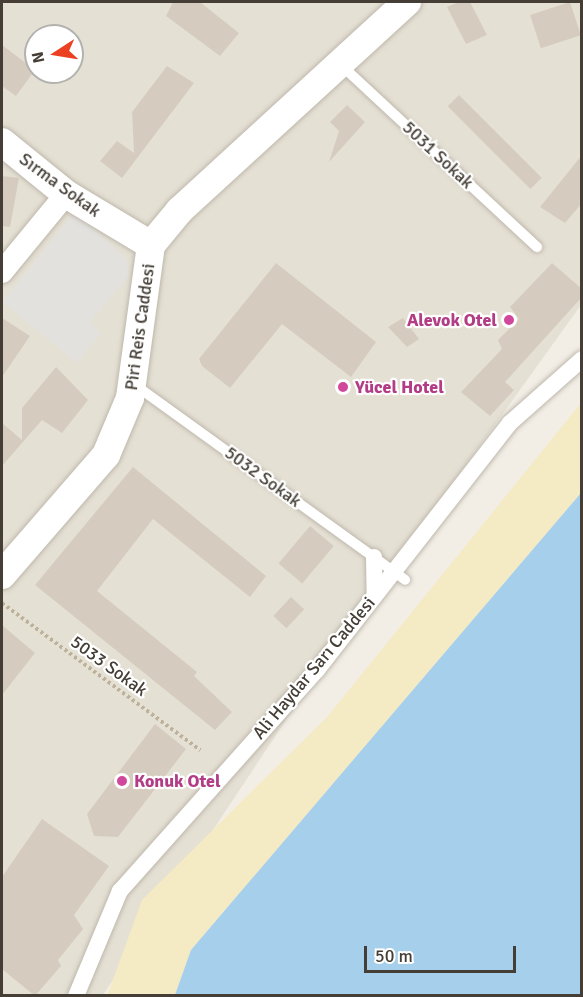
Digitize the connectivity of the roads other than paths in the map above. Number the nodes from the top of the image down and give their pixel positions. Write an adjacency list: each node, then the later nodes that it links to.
1 (407, 2): 2 (street, Piri Reis Caddesi)
2 (339, 63): 5 (street, Piri Reis Caddesi); 6 (lane, 5031 Sokak)
3 (2, 142): 4 (street, Sırma Sokak)
4 (66, 194): 5 (street, Sırma Sokak); 7 (street)
5 (151, 245): 9 (street, Piri Reis Caddesi)
6 (537, 247)
7 (2, 272)
8 (582, 359): 12 (street, Ali Haydar Sarı Caddesi)
9 (132, 383): 10 (lane, 5032 Sokak); 11 (street, Piri Reis Caddesi)
10 (374, 557): 12 (lane, 5032 Sokak); 13 (street)
11 (2, 575)
12 (399, 576): 13 (street, Ali Haydar Sarı Caddesi)
13 (375, 596): 14 (street, Ali Haydar Sarı Caddesi)
14 (76, 996)

